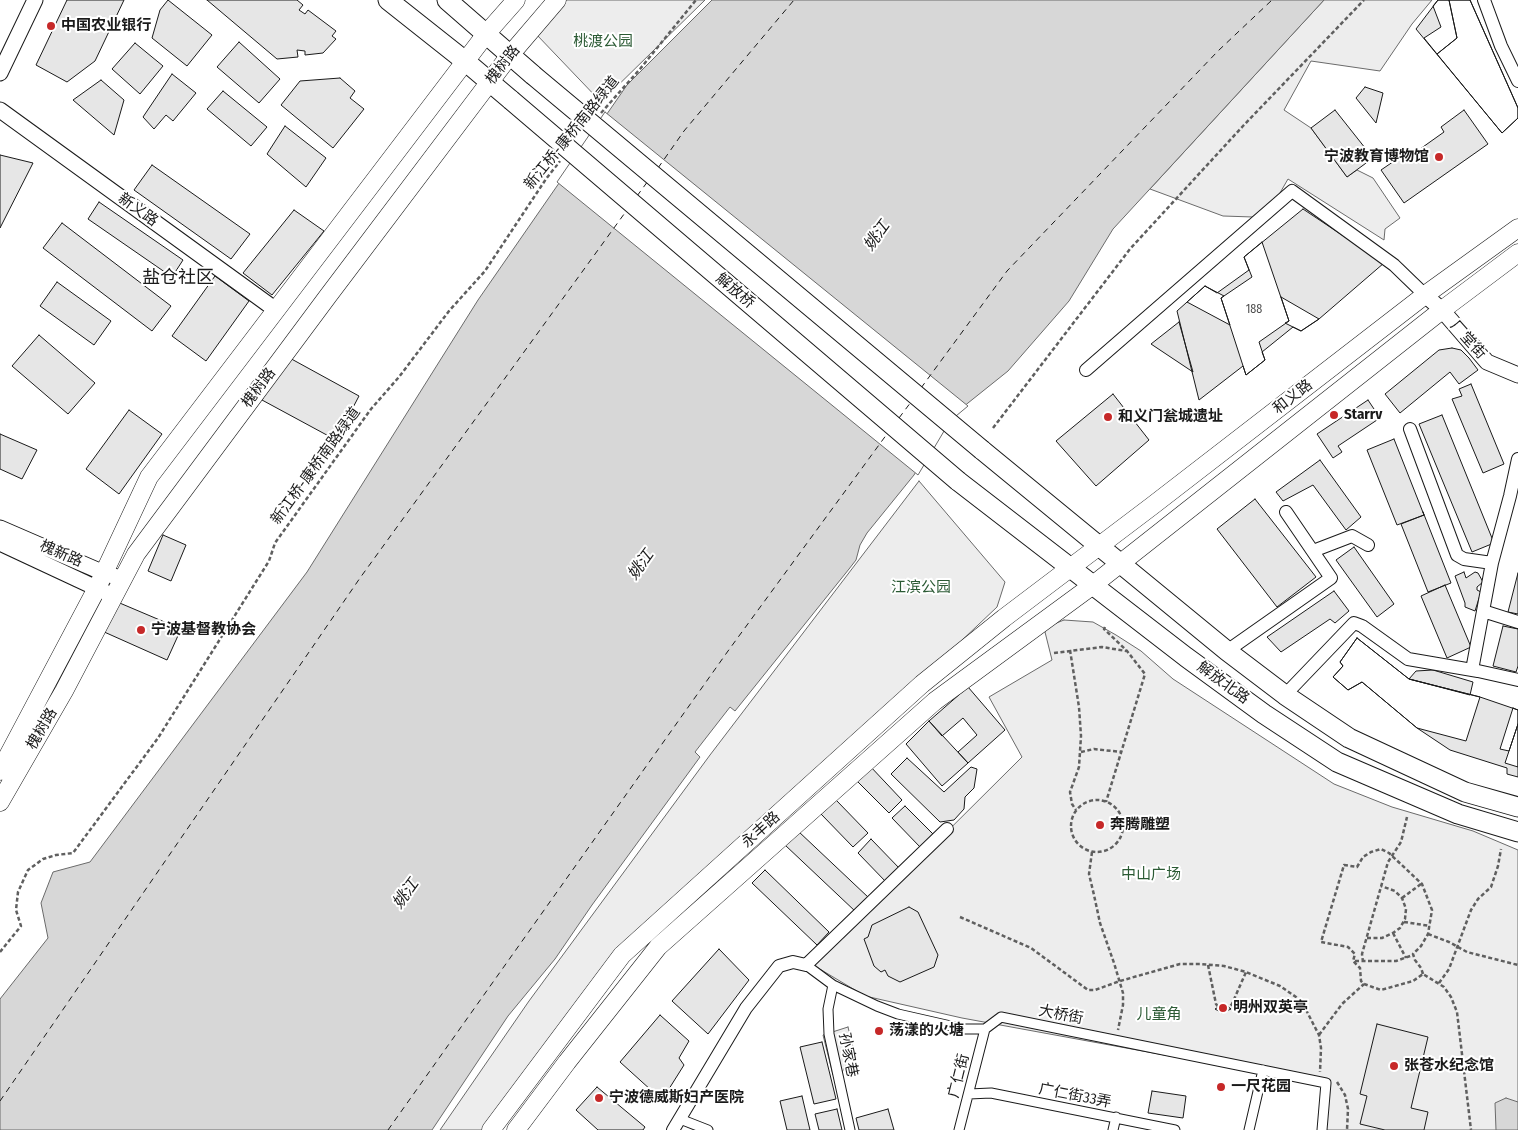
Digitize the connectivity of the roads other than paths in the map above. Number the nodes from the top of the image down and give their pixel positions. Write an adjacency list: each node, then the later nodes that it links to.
1 (35, 0): 10 (street)
2 (388, 0): 9 (main road, 解放桥)
3 (447, 0): 7 (main road)
4 (516, 0): 7 (main road, 槐树路)
5 (558, 0): 8 (main road, 槐树路)
6 (1484, 0): 11 (street)
7 (486, 34): 8 (main road); 9 (main road, 槐树路)
8 (510, 55): 12 (main road, 槐树路); 29 (main road, 解放北路, bridge)
9 (466, 61): 12 (main road, 解放桥); 17 (main road, 槐树路)
10 (0, 73)
11 (1518, 81)
12 (490, 82): 23 (main road, 解放桥, bridge); 34 (main road, 槐树路)
13 (0, 110): 17 (street, 新义路)
14 (1518, 228): 16 (main road, 和义路)
15 (1518, 254): 18 (main road, 和义路)
16 (1425, 295): 18 (street, 厂堂街); 19 (street); 29 (main road, 和义路)
17 (276, 310): 35 (main road, 槐树路)
18 (1442, 310): 20 (street, 厂堂街); 31 (main road, 和义路)
19 (1086, 370)
20 (1518, 375)
21 (1410, 429): 32 (street)
22 (1518, 459): 24 (street)
23 (958, 481): 33 (main road, 解放北路)
24 (1514, 497): 32 (street)
25 (1286, 512): 30 (street)
26 (0, 528): 35 (street, 槐新路)
27 (0, 543): 35 (street, 槐新路)
28 (1368, 545): 30 (street)
29 (1099, 546): 31 (main road, 解放北路); 33 (main road, 和义路)
30 (1312, 551): 40 (street)
31 (1121, 563): 36 (main road, 和义路); 40 (main road, 解放北路)
32 (1492, 564): 38 (street)
33 (1070, 568): 36 (main road, 解放北路); 56 (main road, 永丰路)
34 (123, 579): 35 (street, 槐新路); 37 (main road, 槐树路)
35 (100, 580): 37 (street, 槐新路); 44 (main road, 槐树路)
36 (1093, 585): 48 (main road, 解放北路); 57 (main road, 永丰路)
37 (114, 596): 45 (main road, 槐树路)
38 (1483, 611): 39 (street); 41 (street)
39 (1518, 622)
40 (1227, 651): 43 (main road, 解放北路)
41 (1472, 670): 42 (street); 43 (street)
42 (1518, 680)
43 (1285, 695): 46 (main road, 解放北路)
44 (0, 771)
45 (0, 802)
46 (1518, 807)
47 (947, 829): 49 (street)
48 (1518, 832)
49 (806, 965): 50 (street, 大桥街); 55 (street)
50 (832, 985): 51 (street, 大桥街); 60 (street, 孙家巷)
51 (985, 1029): 52 (street, 大桥街); 53 (street, 广仁街)
52 (1263, 1070): 64 (street); 65 (street, 大桥街)
53 (969, 1094): 54 (street, 广仁街33弄); 61 (street, 广仁街)
54 (1116, 1117): 62 (street); 63 (street, 广仁街33弄)
55 (680, 1119): 58 (street); 59 (street)
56 (491, 1130)
57 (516, 1130)
58 (673, 1130)
59 (708, 1130)
60 (850, 1130)
61 (959, 1130)
62 (1113, 1130)
63 (1175, 1130)
64 (1249, 1130)
65 (1322, 1130)

